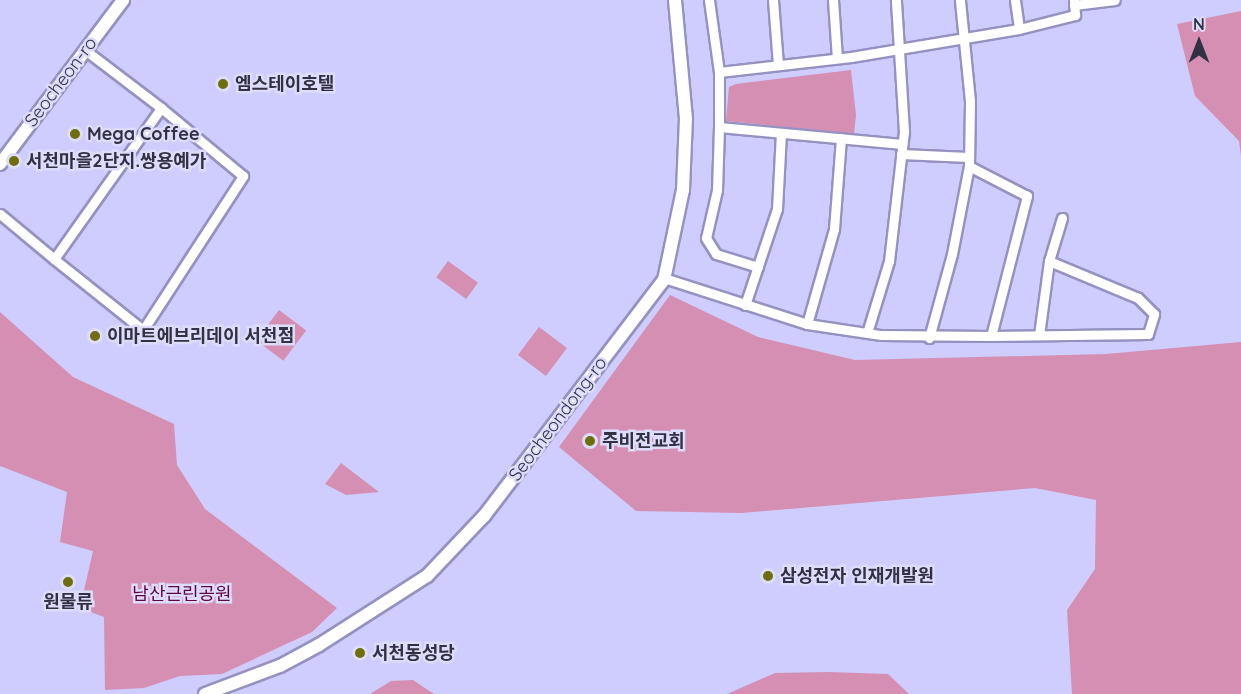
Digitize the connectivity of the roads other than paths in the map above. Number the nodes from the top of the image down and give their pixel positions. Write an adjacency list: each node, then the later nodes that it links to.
1 (123, 0): 13 (street, Seocheon-ro)
2 (675, 0): 30 (street, Seocheondong-ro)
3 (709, 0): 17 (street)
4 (773, 0): 16 (street)
5 (833, 0): 15 (street)
6 (896, 0): 14 (street)
7 (960, 0): 12 (street)
8 (1015, 0): 11 (street)
9 (1115, 0): 10 (street)
10 (1074, 2): 11 (street)
11 (1018, 29): 12 (street)
12 (965, 40): 14 (street); 23 (street)
13 (85, 50): 18 (street); 24 (street, Seocheon-ro)
14 (901, 50): 15 (street); 22 (street)
15 (837, 58): 16 (street)
16 (778, 65): 17 (street)
17 (719, 72): 19 (street)
18 (161, 108): 27 (street); 27 (street)
19 (719, 127): 20 (street); 29 (street)
20 (781, 133): 21 (street); 29 (street)
21 (841, 138): 22 (street); 32 (street)
22 (902, 149): 23 (street); 33 (street)
23 (969, 161): 35 (street); 36 (street)
24 (0, 164)
25 (0, 214): 27 (street)
26 (1062, 218): 28 (street)
27 (54, 259)
28 (1049, 261): 34 (street); 34 (street)
29 (758, 267): 31 (street)
30 (664, 278): 31 (street); 37 (street, Seocheondong-ro)
31 (745, 305): 32 (street)
32 (807, 324): 33 (street)
33 (867, 333): 36 (street)
34 (1039, 335): 35 (street)
35 (991, 336): 36 (street)
36 (929, 338)
37 (206, 694)

